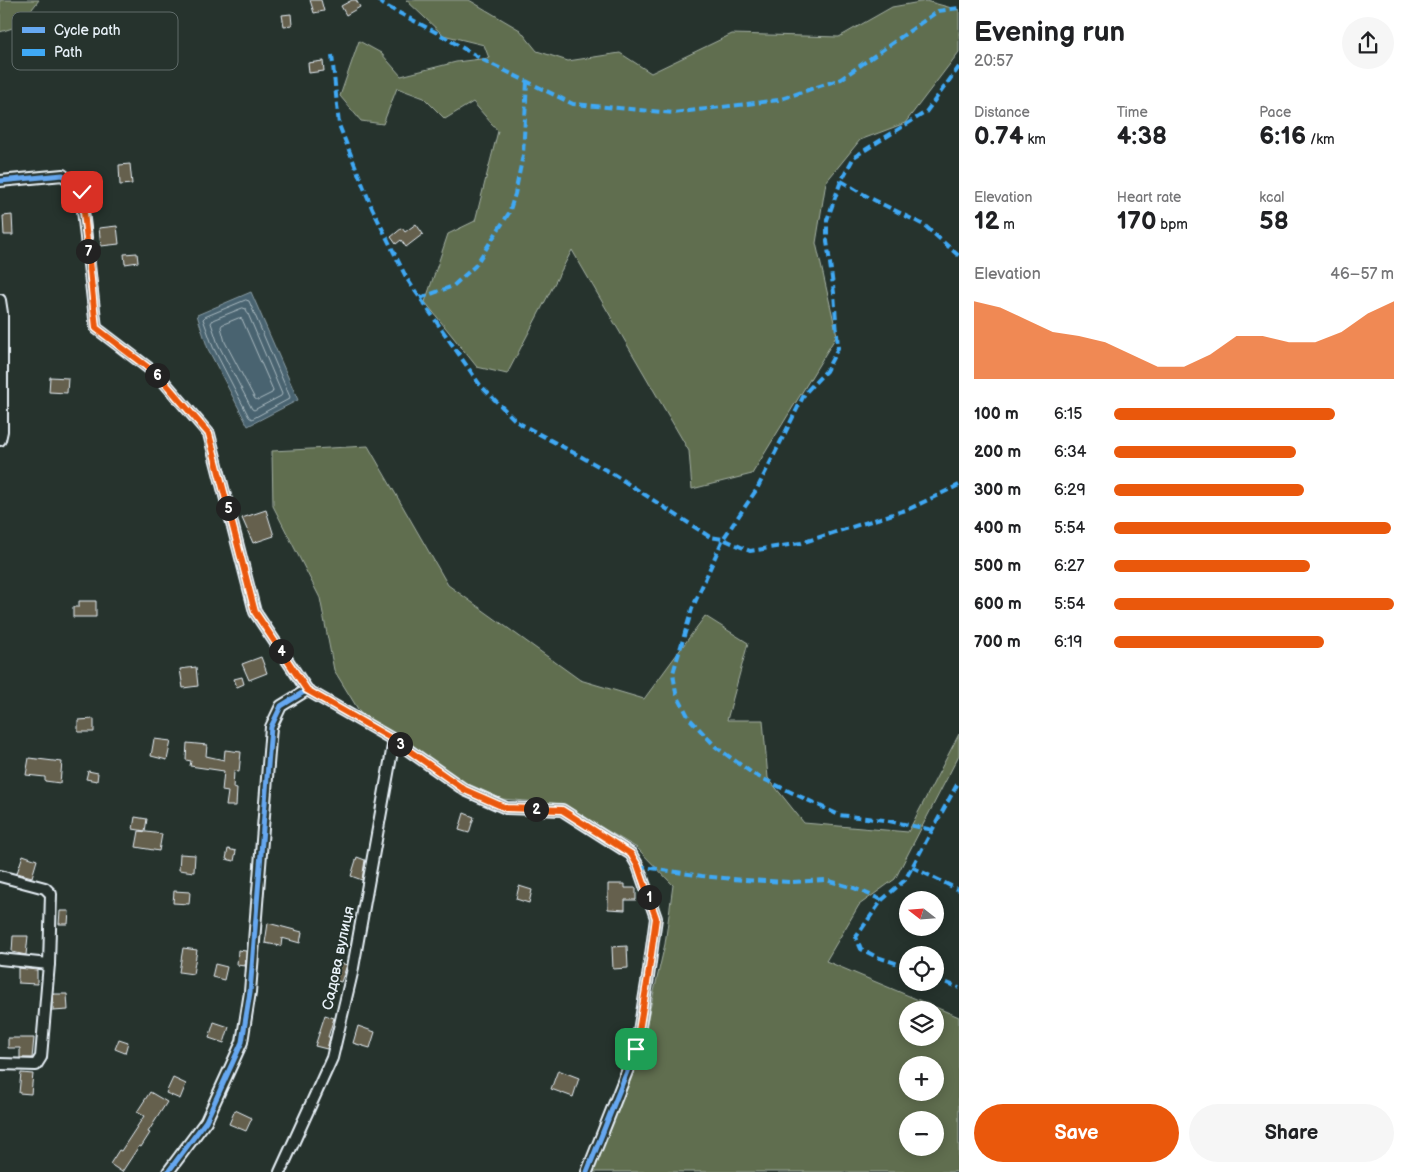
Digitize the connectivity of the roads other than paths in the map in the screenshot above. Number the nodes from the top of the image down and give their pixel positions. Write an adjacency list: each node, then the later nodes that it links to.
1 (0, 181): 4 (street)
2 (0, 300): 3 (street)
3 (0, 440)
4 (307, 690): 5 (street); 10 (street)
5 (394, 740): 11 (street, Садова вулиця); 12 (street)
6 (0, 876): 8 (street)
7 (0, 959): 8 (street)
8 (49, 964): 9 (street)
9 (0, 1064)
10 (168, 1172)
11 (280, 1172)
12 (587, 1172)

